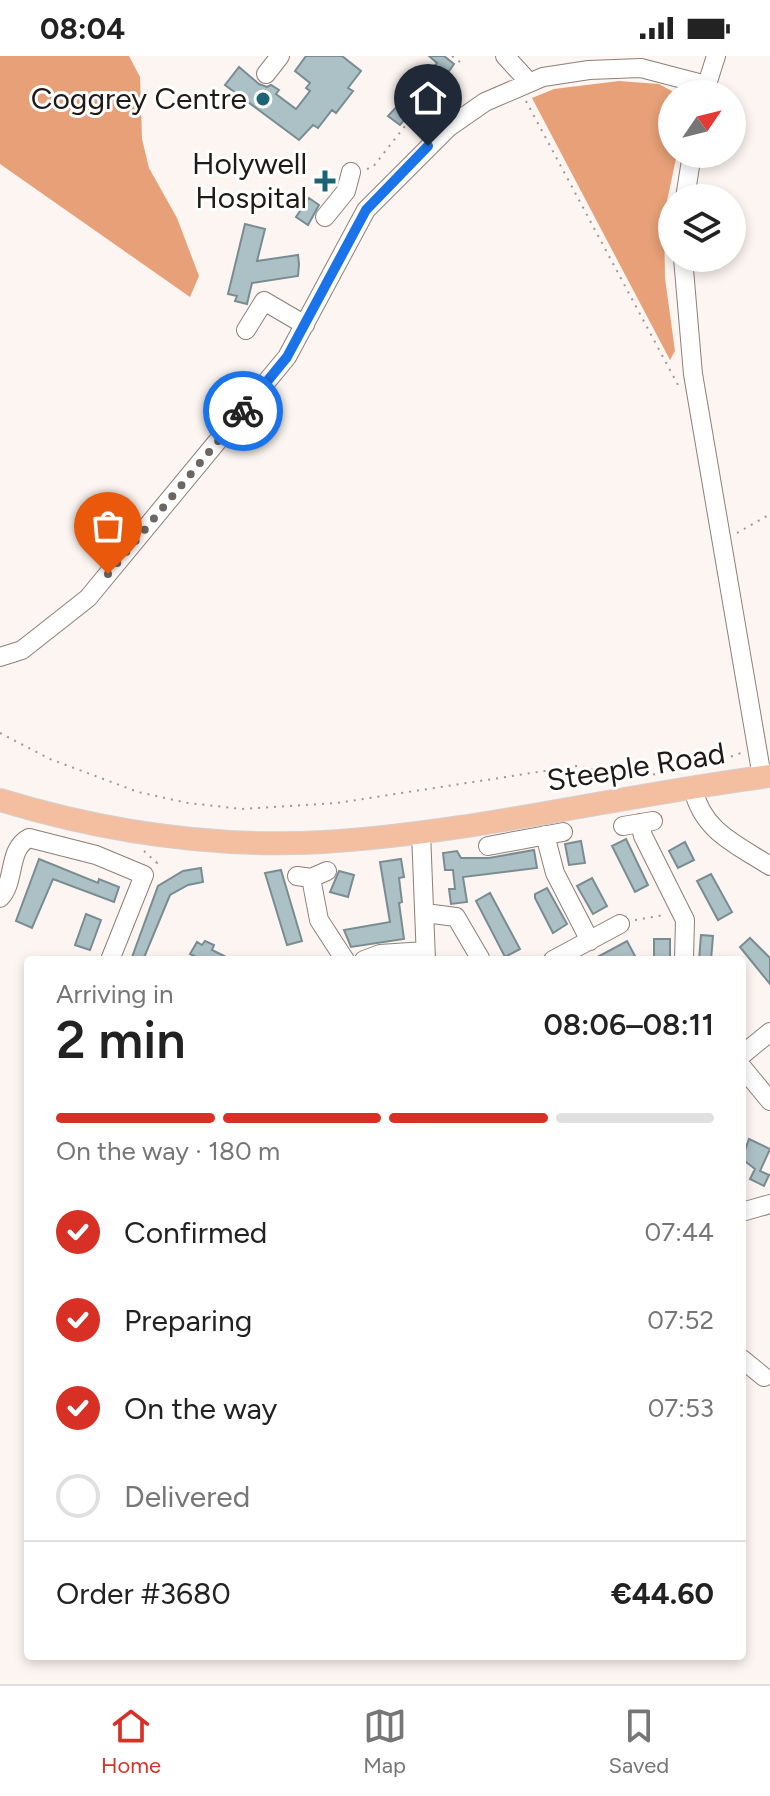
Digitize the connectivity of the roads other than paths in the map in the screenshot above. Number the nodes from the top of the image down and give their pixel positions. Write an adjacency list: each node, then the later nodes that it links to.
1 (280, 56): 4 (street)
2 (505, 56): 7 (street)
3 (716, 56): 6 (street)
4 (266, 74)
5 (676, 80): 7 (street)
6 (708, 80)
7 (523, 84): 9 (street)
8 (351, 172): 9 (street)
9 (360, 222): 11 (street)
10 (684, 272): 14 (street, Steeple Road)
11 (305, 325): 12 (street); 13 (street)
12 (246, 330)
13 (0, 657)
14 (766, 777): 15 (main road, Steeple Road)
15 (693, 788): 18 (main road, Steeple Road); 20 (street)
16 (0, 800): 18 (main road, Steeple Road)
17 (639, 823): 32 (street)
18 (421, 832): 23 (street)
19 (488, 846): 25 (street)
20 (770, 866)
21 (311, 875): 28 (street)
22 (0, 898): 27 (street)
23 (425, 913): 26 (street); 30 (street)
24 (620, 924): 25 (street)
25 (590, 941): 31 (street)
26 (425, 955): 29 (street)
27 (112, 956)
28 (342, 956)
29 (375, 956)
30 (479, 956)
31 (561, 956)
32 (684, 956)
33 (770, 1032): 34 (street)
34 (746, 1052)
35 (746, 1072): 36 (street)
36 (770, 1101)
37 (770, 1204): 38 (street)
38 (746, 1211)
39 (746, 1363): 40 (street)
40 (764, 1380)

